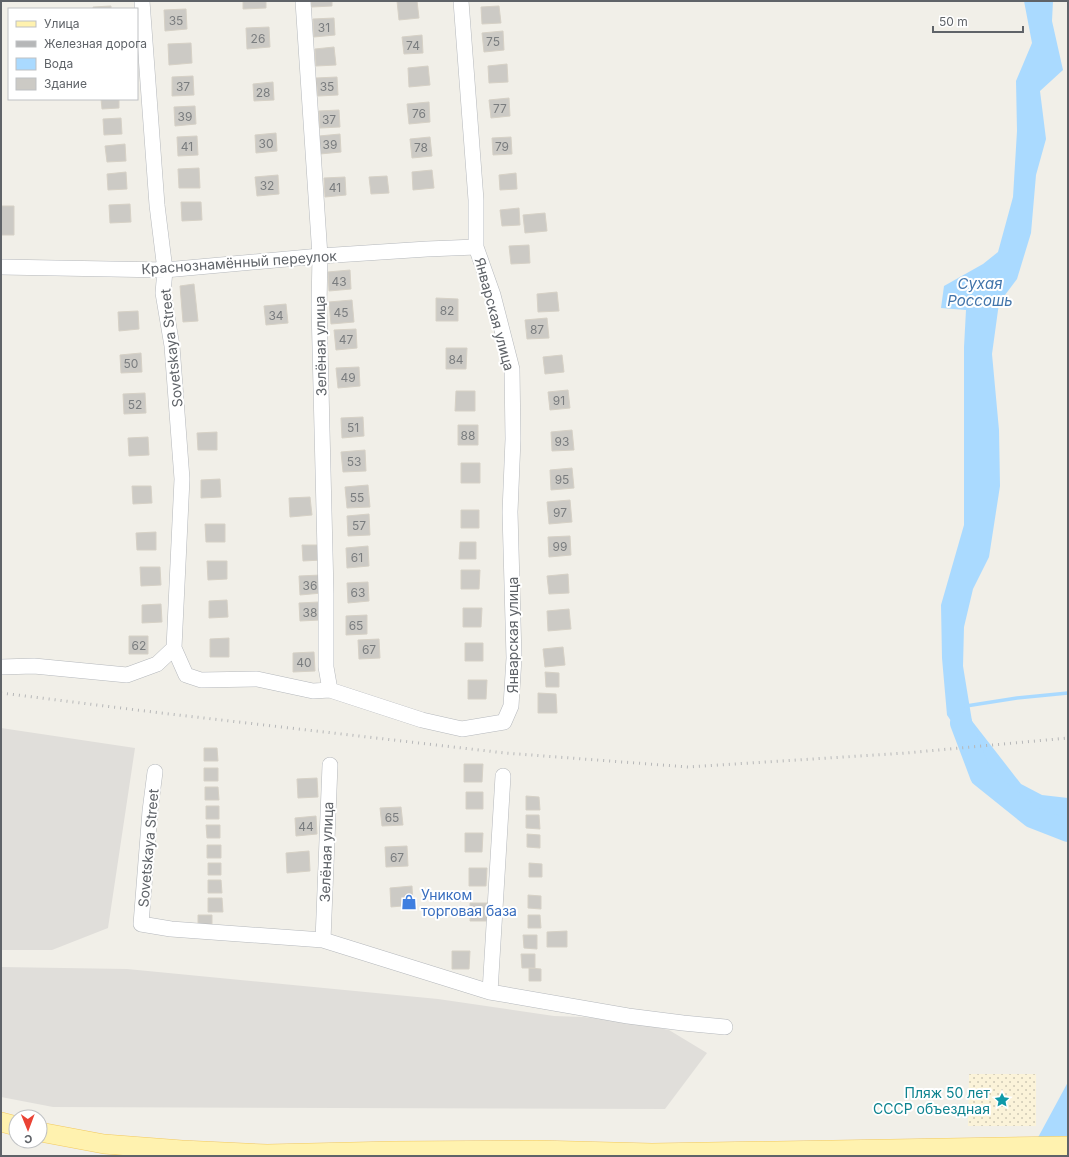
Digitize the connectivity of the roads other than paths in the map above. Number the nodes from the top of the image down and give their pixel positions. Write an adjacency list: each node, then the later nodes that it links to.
1 (142, 1): 7 (street, Sovetskaya Street)
2 (304, 1): 5 (street, Зелёная улица)
3 (461, 1): 4 (street, Январская улица)
4 (476, 247): 5 (street, Краснознамённый переулок); 10 (street, Январская улица)
5 (320, 256): 7 (street, Краснознамённый переулок); 10 (street, Зелёная улица)
6 (1, 268): 7 (street, Краснознамённый переулок)
7 (165, 270): 8 (street, Sovetskaya Street)
8 (174, 648): 9 (street); 10 (street)
9 (1, 667)
10 (330, 690)
11 (330, 765): 14 (street, Зелёная улица)
12 (156, 772): 14 (street, Sovetskaya Street)
13 (503, 776): 15 (street)
14 (323, 940): 15 (street)
15 (490, 992): 16 (street)
16 (725, 1027)
17 (48, 1134): 18 (main road)
18 (1068, 1146)

